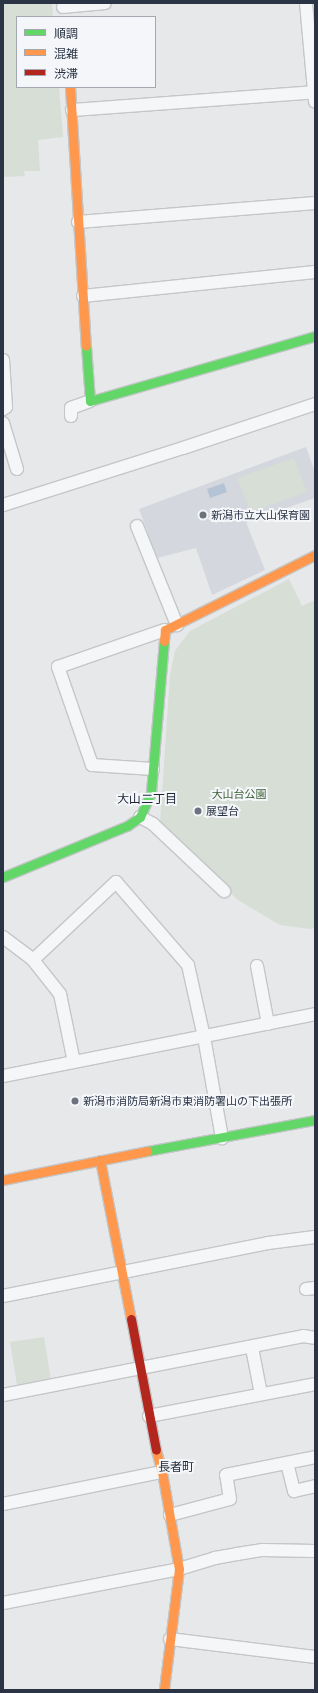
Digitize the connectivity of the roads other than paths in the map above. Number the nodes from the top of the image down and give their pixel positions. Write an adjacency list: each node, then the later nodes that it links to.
1 (105, 3): 3 (street)
2 (306, 3): 5 (street)
3 (63, 9)
4 (70, 88): 6 (street)
5 (315, 95): 6 (street)
6 (72, 110): 8 (street)
7 (315, 203): 8 (street)
8 (78, 222): 10 (street)
9 (315, 272): 10 (street)
10 (83, 296): 13 (street)
11 (315, 336): 13 (street)
12 (3, 360): 15 (street)
13 (90, 401): 16 (street)
14 (315, 404): 19 (street)
15 (3, 409)
16 (71, 416)
17 (3, 423): 18 (street)
18 (17, 468)
19 (3, 505)
20 (137, 526): 22 (street)
21 (315, 555): 22 (street)
22 (177, 625): 23 (street)
23 (165, 630): 24 (street); 24 (street)
24 (153, 769): 25 (street)
25 (140, 817): 26 (street); 27 (street)
26 (3, 877)
27 (224, 892)
28 (3, 937): 29 (street)
29 (33, 960): 33 (street); 34 (street)
30 (257, 966): 32 (street)
31 (315, 1014): 32 (street)
32 (268, 1024): 33 (street)
33 (204, 1037): 34 (street); 37 (street)
34 (74, 1062): 35 (street)
35 (3, 1076)
36 (315, 1120): 37 (street)
37 (222, 1138): 38 (street)
38 (100, 1160): 39 (street); 41 (street)
39 (3, 1180)
40 (315, 1237): 41 (street)
41 (122, 1273): 42 (street); 45 (street)
42 (3, 1296)
43 (315, 1338): 44 (street)
44 (252, 1348): 45 (street); 47 (street)
45 (141, 1369): 48 (street); 49 (street)
46 (315, 1384): 47 (street)
47 (261, 1394): 49 (street)
48 (3, 1395)
49 (150, 1416): 52 (street)
50 (315, 1457): 51 (street)
51 (287, 1463): 53 (street); 55 (street)
52 (162, 1472): 54 (street); 55 (street)
53 (315, 1486)
54 (3, 1504)
55 (170, 1514): 57 (street)
56 (315, 1551): 57 (street)
57 (179, 1569): 58 (street); 59 (street)
58 (3, 1603)
59 (170, 1639): 60 (street); 61 (street)
60 (315, 1657)
61 (164, 1690)

